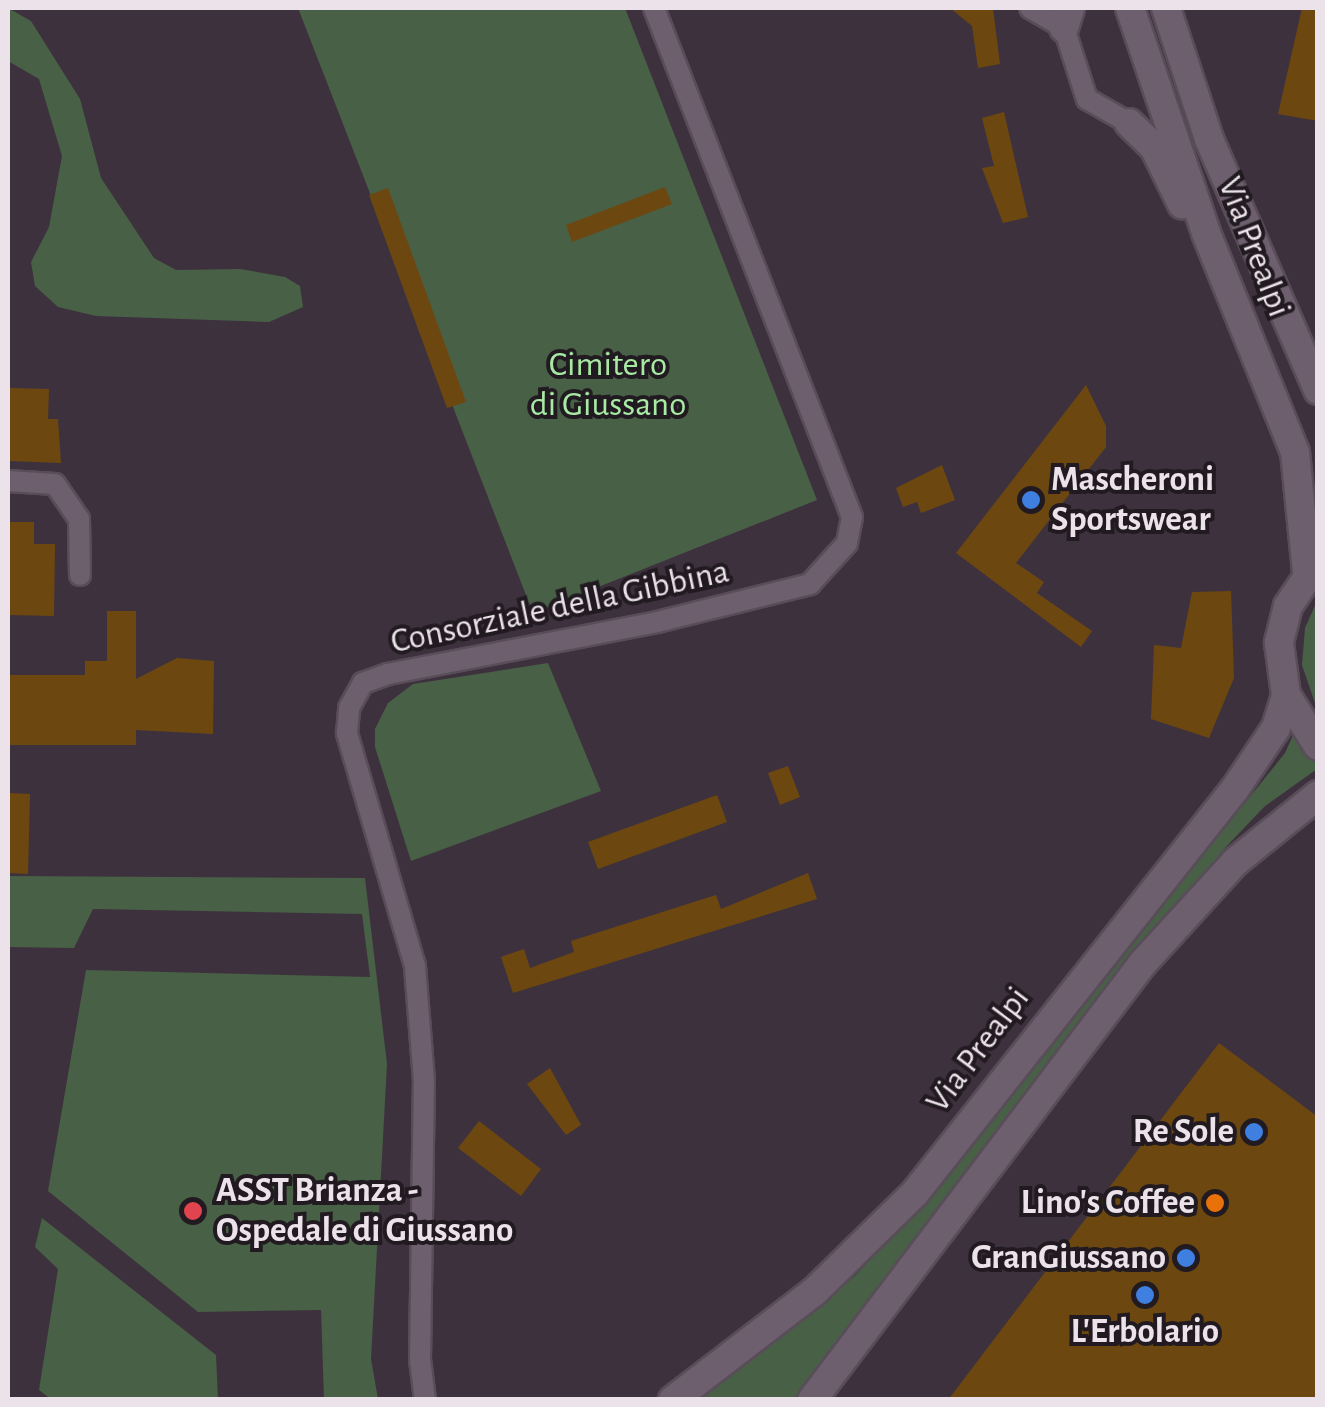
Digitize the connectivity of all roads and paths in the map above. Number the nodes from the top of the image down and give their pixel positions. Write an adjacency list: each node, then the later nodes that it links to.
1 (654, 8): 15 (street, Consorziale della Gibbina)
2 (1030, 8): 5 (street)
3 (1130, 8): 7 (main road, Via Prealpi)
4 (1166, 8): 8 (main road, Via Prealpi)
5 (1068, 18): 6 (street)
6 (1129, 123): 7 (main road)
7 (1206, 233): 10 (main road, Via Prealpi)
8 (1318, 390)
9 (8, 481): 11 (street)
10 (1312, 568): 12 (main road)
11 (80, 575)
12 (1286, 695): 13 (main road); 16 (main road, Via Prealpi)
13 (1318, 746)
14 (1318, 796): 17 (main road)
15 (425, 1400)
16 (673, 1400)
17 (812, 1400)

